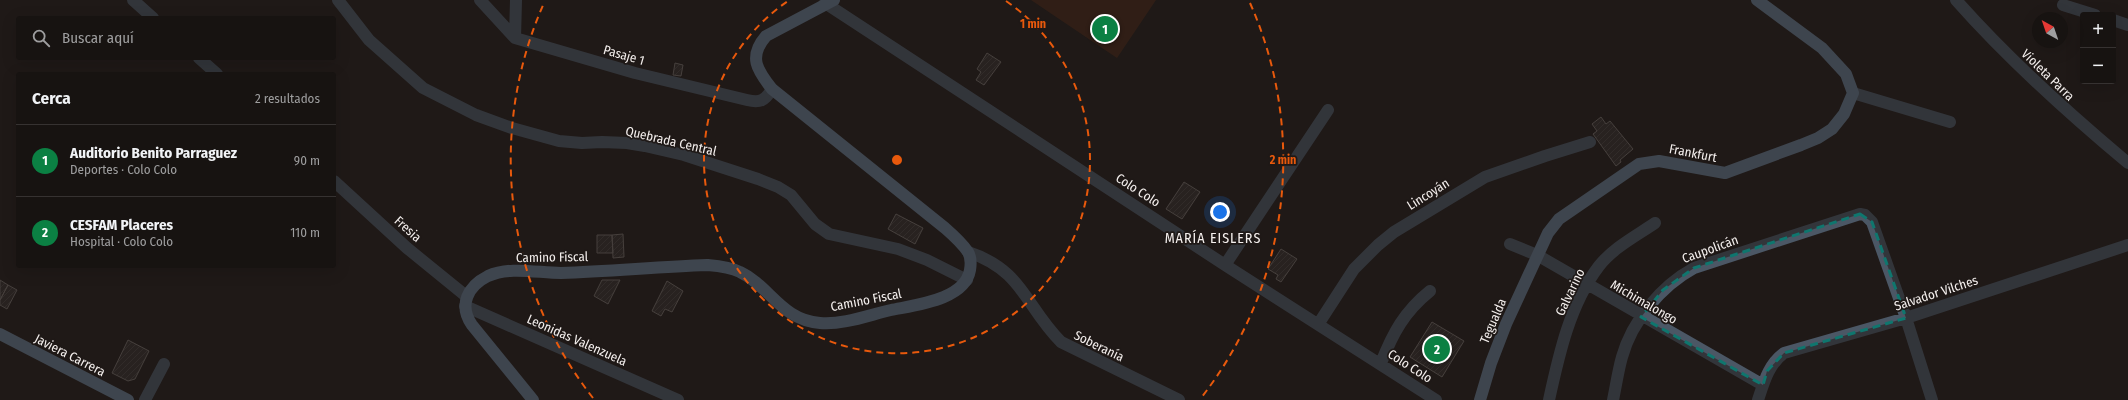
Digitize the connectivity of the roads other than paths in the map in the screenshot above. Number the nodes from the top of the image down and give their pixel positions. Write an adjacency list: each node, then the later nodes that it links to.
1 (133, 0): 10 (street)
2 (338, 0): 29 (street, Quebrada Central)
3 (480, 0): 13 (street)
4 (516, 0): 13 (street)
5 (1757, 0): 17 (street)
6 (1956, 0): 21 (street, Violeta Parra)
7 (829, 2): 16 (street); 28 (street, Colo Colo)
8 (2063, 5): 9 (street)
9 (2085, 12)
10 (151, 16)
11 (2116, 21): 12 (street)
12 (2128, 25)
13 (515, 38): 16 (street, Pasaje 1)
14 (201, 60): 15 (street)
15 (215, 72)
16 (772, 89): 26 (street)
17 (1853, 93): 19 (street); 27 (street, Frankfurt)
18 (1328, 110): 28 (street)
19 (1950, 122)
20 (1590, 142): 35 (street, Lincoyán)
21 (2128, 163)
22 (336, 182): 32 (street, Fresia)
23 (1654, 223): 30 (street, Galvarino)
24 (1510, 244): 27 (street, Michimalongo)
25 (2128, 245): 34 (street, Salvador Vilches)
26 (968, 252): 29 (street); 44 (street, Soberanía)
27 (1537, 256): 30 (street, Michimalongo); 46 (street, Tegualda)
28 (1225, 265): 35 (street, Colo Colo)
29 (967, 280): 32 (street, Camino Fiscal)
30 (1587, 285): 33 (street, Michimalongo); 47 (street, Galvarino)
31 (1430, 291): 37 (street)
32 (465, 301): 42 (street); 43 (street, Leonidas Valenzuela)
33 (1641, 317): 34 (street, Caupolicán); 39 (street, Michimalongo); 48 (street, Caupolicán)
34 (1906, 318): 39 (street, Salvador Vilches); 50 (street)
35 (1319, 323): 37 (street, Colo Colo)
36 (0, 334): 40 (street, Javiera Carrera)
37 (1381, 363): 45 (street, Colo Colo)
38 (164, 364): 41 (street)
39 (1764, 382): 49 (street, Salvador Vilches)
40 (128, 400)
41 (145, 400)
42 (533, 400)
43 (678, 400)
44 (1179, 400)
45 (1436, 400)
46 (1480, 400)
47 (1549, 400)
48 (1613, 400)
49 (1758, 400)
50 (1932, 400)

